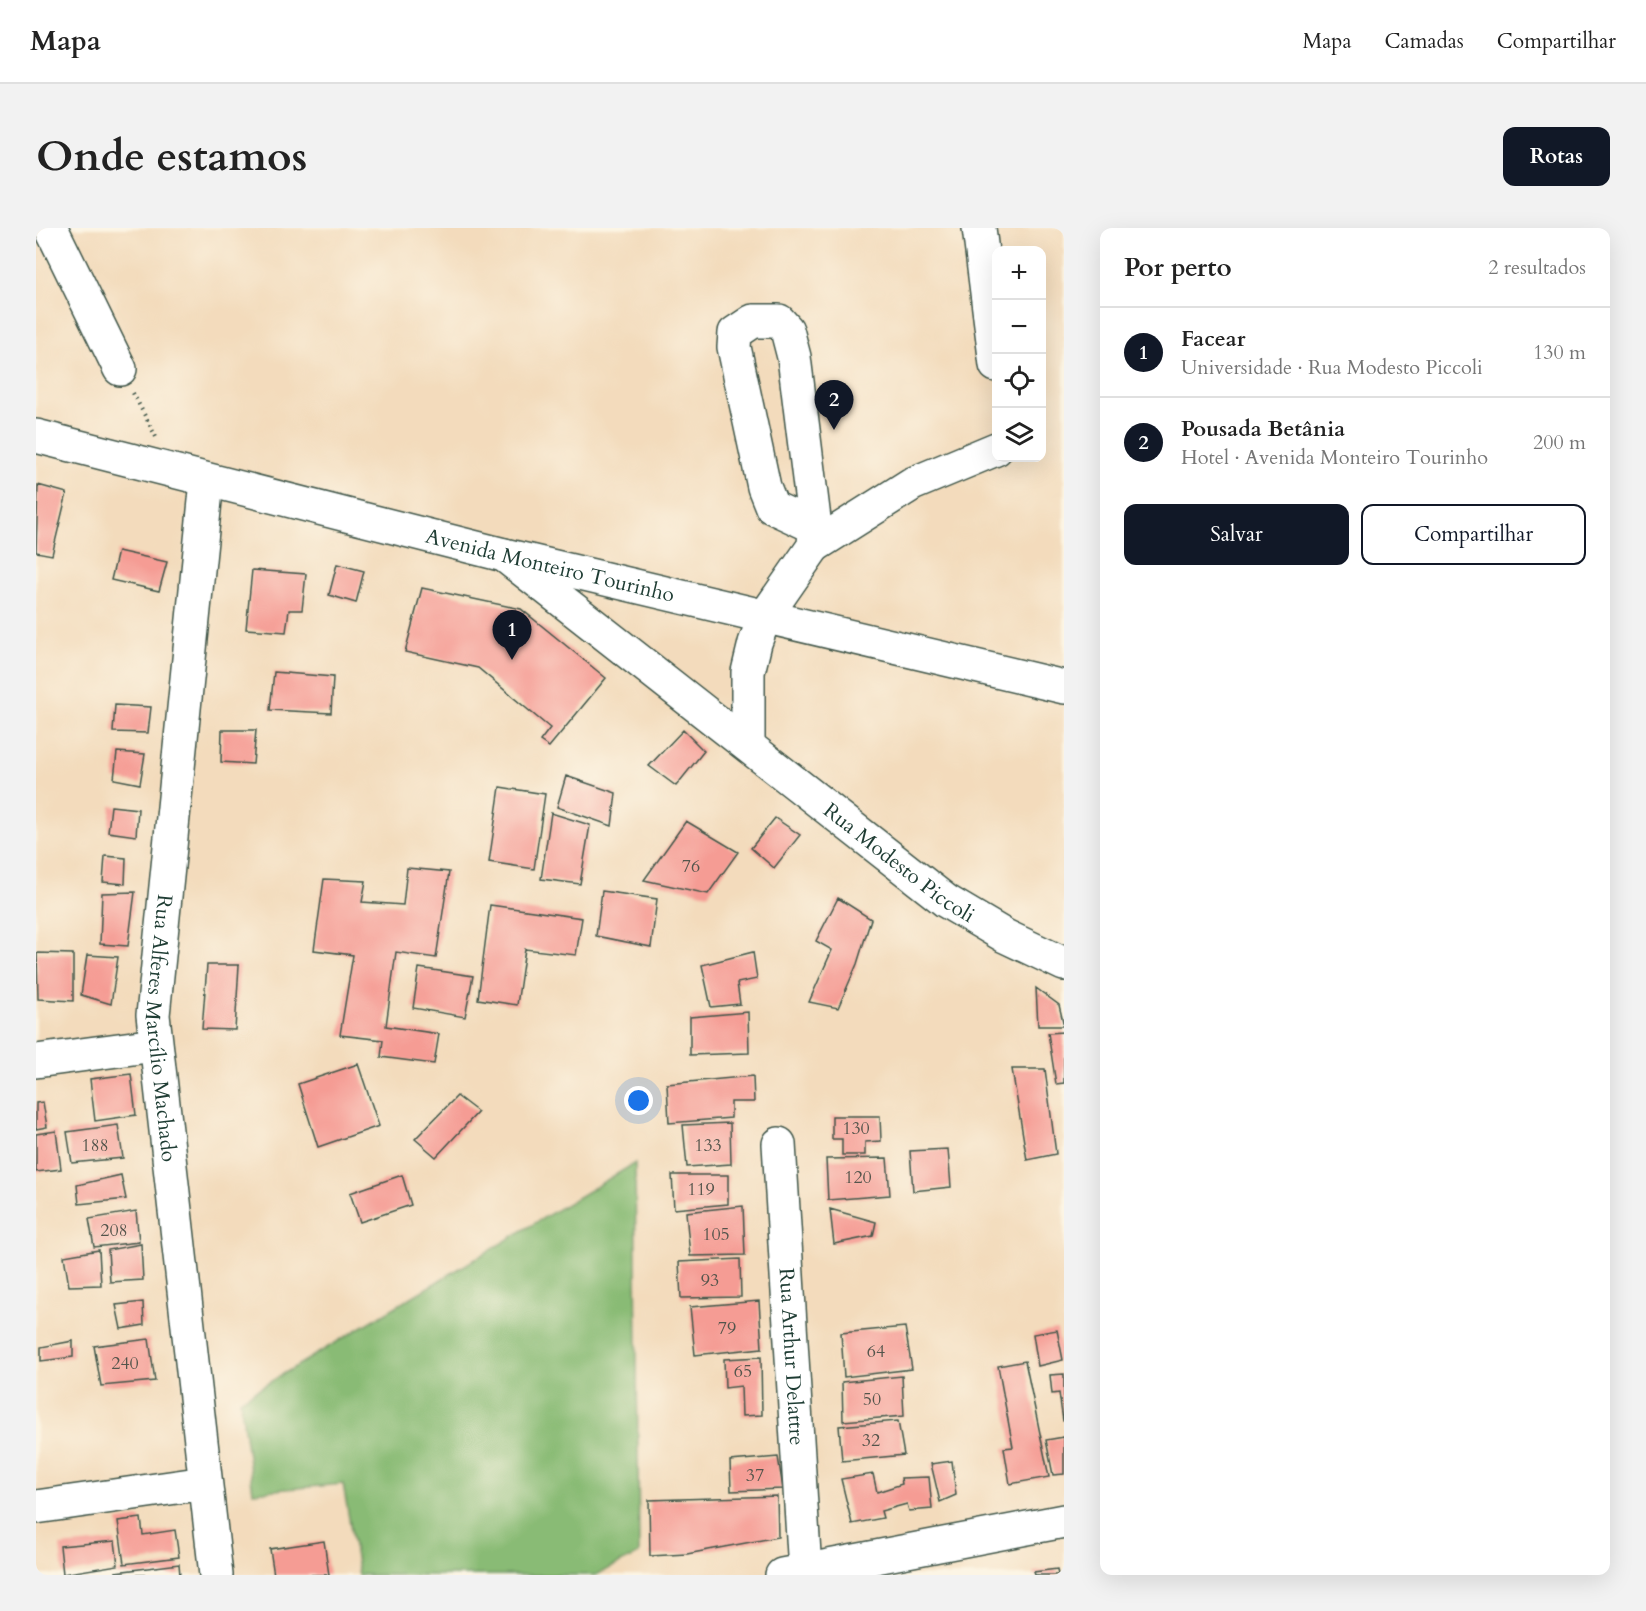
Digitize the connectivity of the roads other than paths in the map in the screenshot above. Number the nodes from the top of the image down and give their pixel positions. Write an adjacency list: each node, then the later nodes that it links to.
1 (51, 228): 4 (street)
2 (979, 228): 3 (street)
3 (995, 354)
4 (120, 369)
5 (36, 436): 7 (street, Avenida Monteiro Tourinho)
6 (992, 451): 8 (street)
7 (207, 481): 9 (street, Avenida Monteiro Tourinho); 14 (street, Rua Alferes Marcílio Machado)
8 (814, 536): 8 (street); 10 (street)
9 (504, 555): 10 (street, Avenida Monteiro Tourinho); 12 (street, Rua Modesto Piccoli)
10 (764, 618): 11 (street, Avenida Monteiro Tourinho); 12 (street)
11 (1064, 687)
12 (748, 743): 13 (street, Rua Modesto Piccoli)
13 (1064, 964)
14 (155, 1045): 15 (street); 17 (street, Rua Alferes Marcílio Machado)
15 (36, 1061)
16 (779, 1144): 21 (street, Rua Arthur Delattre)
17 (205, 1483): 18 (street); 22 (street, Rua Alferes Marcílio Machado)
18 (36, 1507)
19 (1064, 1521): 20 (street)
20 (881, 1566): 21 (street)
21 (794, 1573)
22 (216, 1575)

